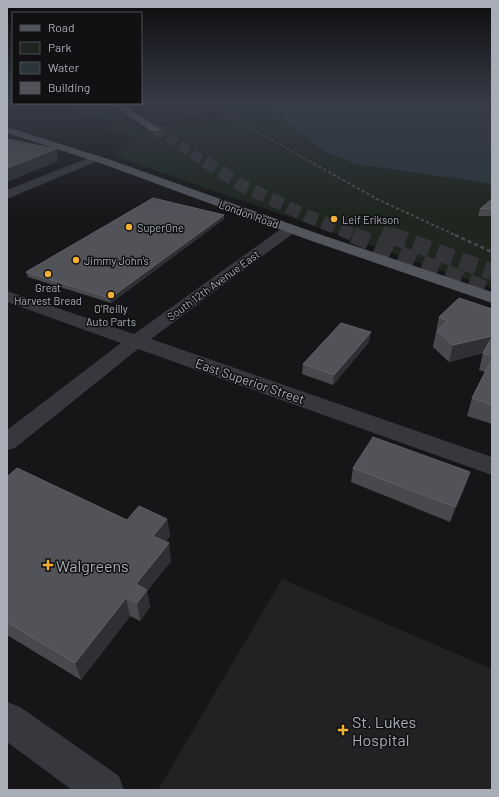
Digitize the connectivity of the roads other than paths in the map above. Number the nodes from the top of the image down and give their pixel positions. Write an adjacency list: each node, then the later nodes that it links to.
1 (43, 141): 2 (main road, London Road)
2 (96, 158): 3 (street); 4 (main road, London Road)
3 (7, 195)
4 (290, 229): 6 (main road, London Road); 7 (street, South 12th Avenue East)
5 (7, 296): 7 (street, East Superior Street)
6 (492, 298)
7 (136, 341): 8 (street, South 12th Avenue East); 9 (street, East Superior Street)
8 (7, 442)
9 (492, 466)
10 (7, 720): 11 (street)
11 (105, 790)

